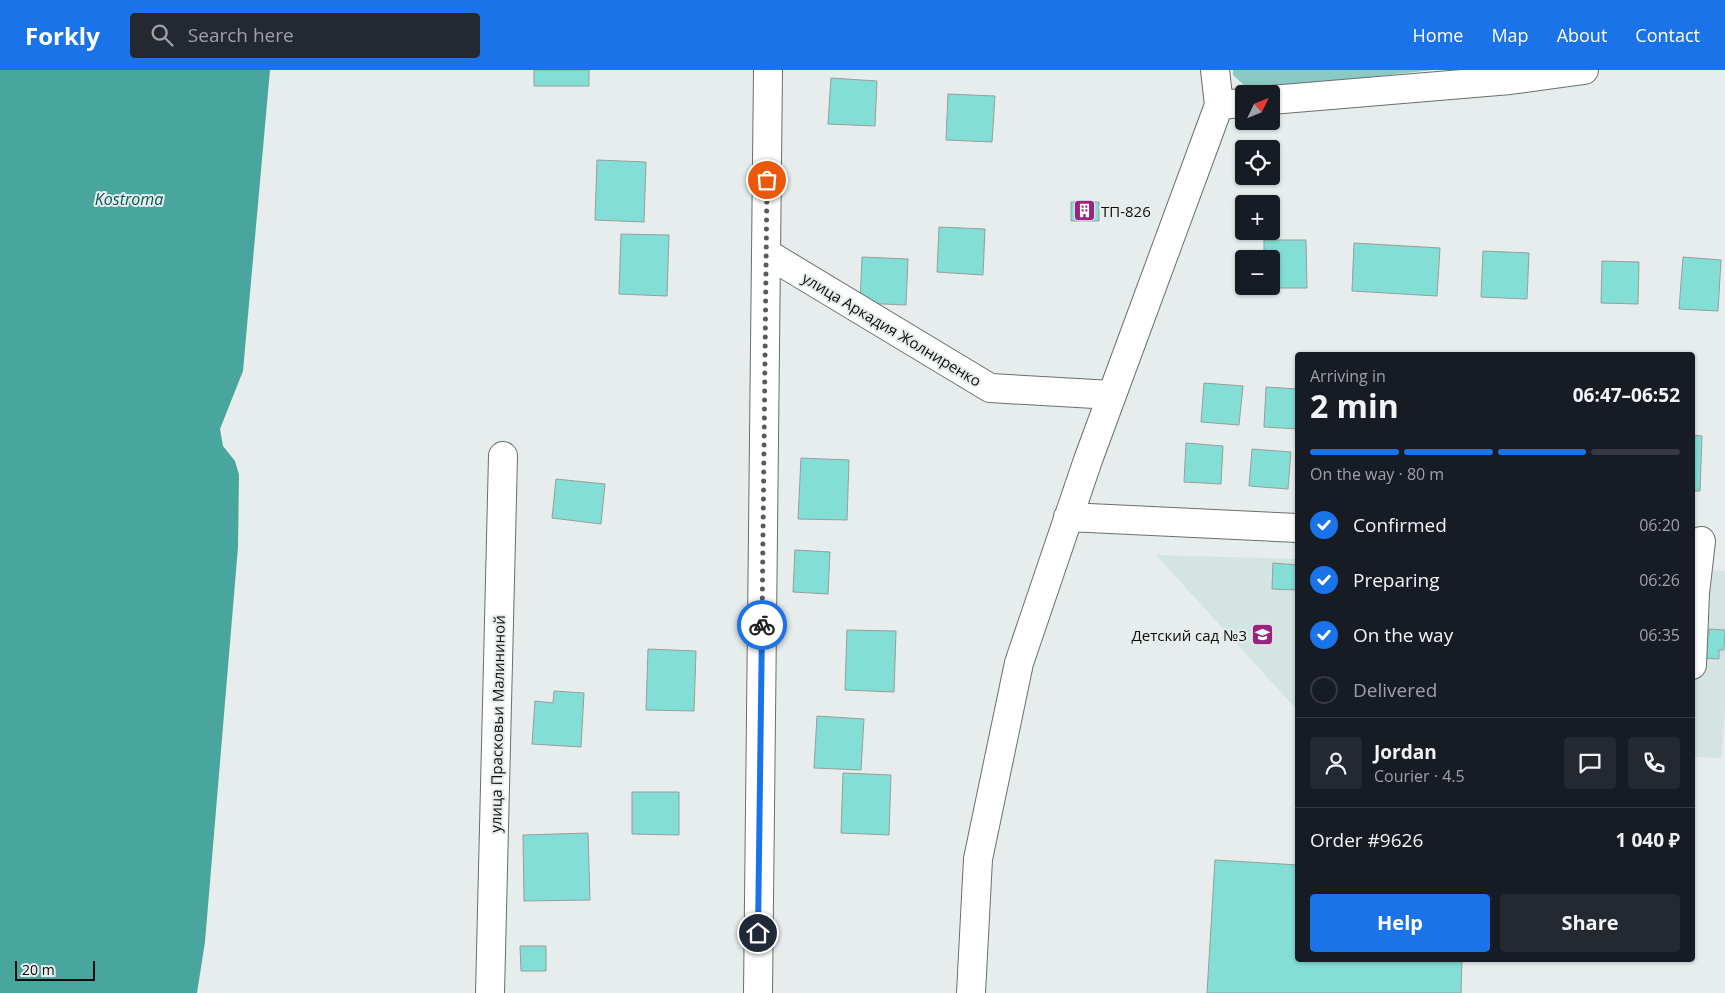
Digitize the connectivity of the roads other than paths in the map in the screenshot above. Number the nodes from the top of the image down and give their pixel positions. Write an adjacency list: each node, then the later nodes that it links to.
1 (768, 70): 6 (street)
2 (1216, 70): 5 (street)
3 (1584, 70): 4 (street)
4 (1280, 99)
5 (1232, 104): 7 (street)
6 (766, 253): 7 (street, улица Аркадия Жолниренко); 14 (street)
7 (1112, 396): 9 (street)
8 (503, 456): 13 (street, улица Прасковьи Малининой)
9 (1068, 517): 10 (street); 15 (street)
10 (1295, 528)
11 (1706, 541): 12 (street)
12 (1695, 589)
13 (490, 993)
14 (758, 993)
15 (971, 993)

